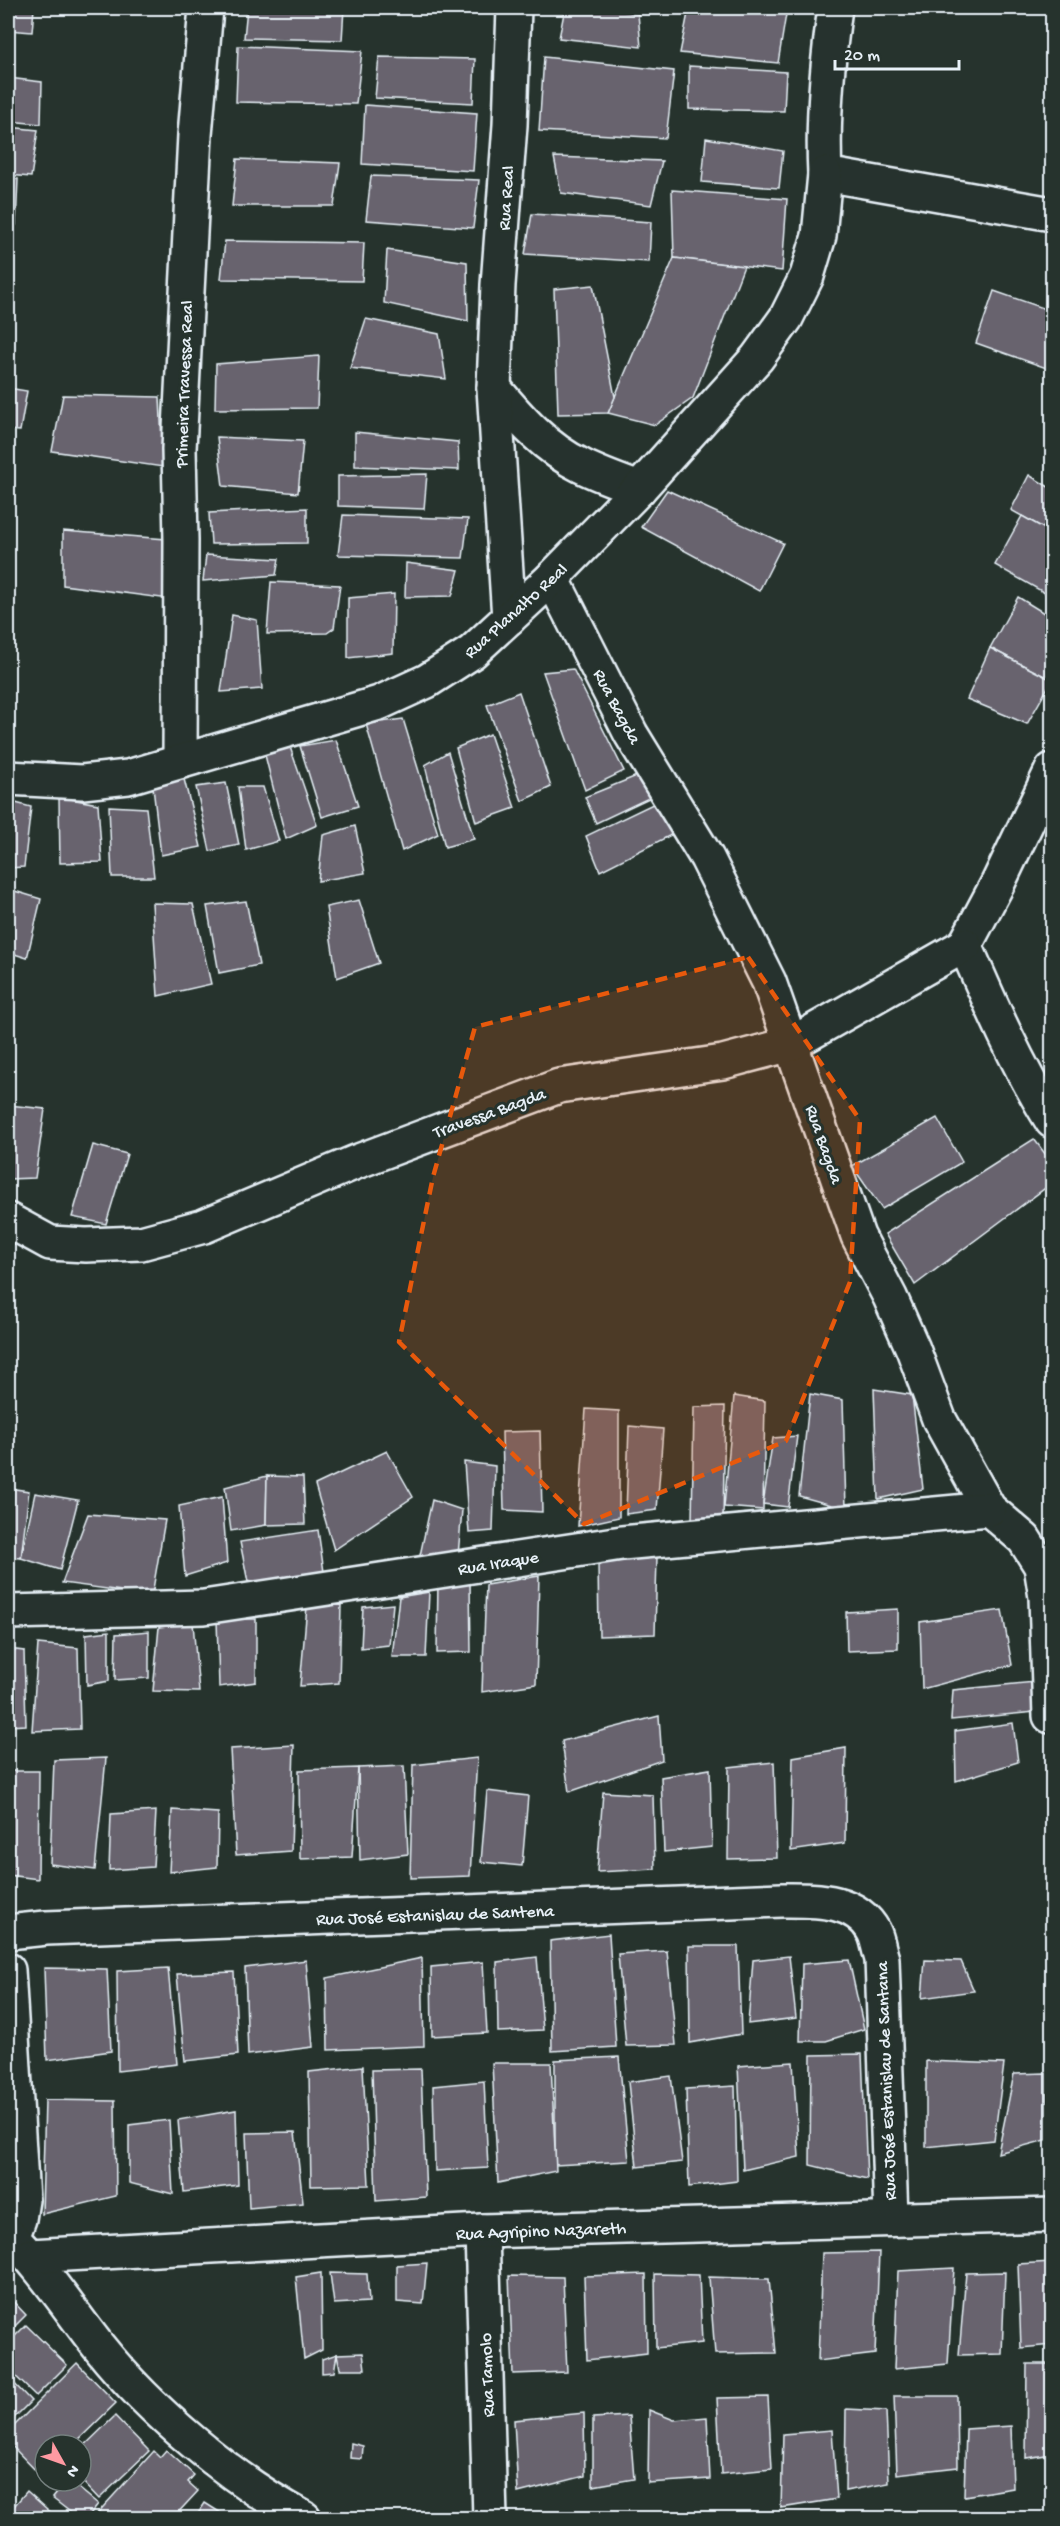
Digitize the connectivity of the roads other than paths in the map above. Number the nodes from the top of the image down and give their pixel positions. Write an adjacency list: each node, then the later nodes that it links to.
1 (206, 8): 10 (street, Primeira Travessa Real)
2 (514, 8): 6 (street, Rua Real)
3 (835, 8): 4 (street, Rua Planalto Real)
4 (825, 174): 5 (street); 7 (street, Rua Planalto Real)
5 (1053, 214)
6 (494, 388): 7 (street); 9 (street, Rua Real)
7 (639, 489): 8 (street, Rua Planalto Real)
8 (552, 578): 9 (street, Rua Planalto Real); 14 (street, Rua Bagda)
9 (509, 618): 10 (street, Rua Planalto Real)
10 (180, 760): 12 (street, Rua Planalto Real)
11 (1053, 770): 13 (street)
12 (8, 778)
13 (965, 945): 14 (street, Travessa Bagda); 15 (street)
14 (791, 1044): 16 (street, Travessa Bagda); 17 (street, Rua Bagda)
15 (1053, 1121)
16 (8, 1220)
17 (989, 1509): 18 (street, Rua Iraque); 19 (street, Rua Bagda)
18 (8, 1612)
19 (1050, 1716)
20 (860, 1914): 21 (street, Rua José Estanislau de Santena); 24 (street, Rua José Estanislau de Santana)
21 (8, 1932)
22 (8, 1970): 26 (street)
23 (1053, 2215): 24 (street, Rua Agripino Nazareth)
24 (891, 2218): 25 (street, Rua Agripino Nazareth)
25 (482, 2231): 26 (street, Rua Agripino Nazareth); 28 (street, Rua Tamolo)
26 (16, 2243): 27 (street)
27 (304, 2518)
28 (490, 2518)

